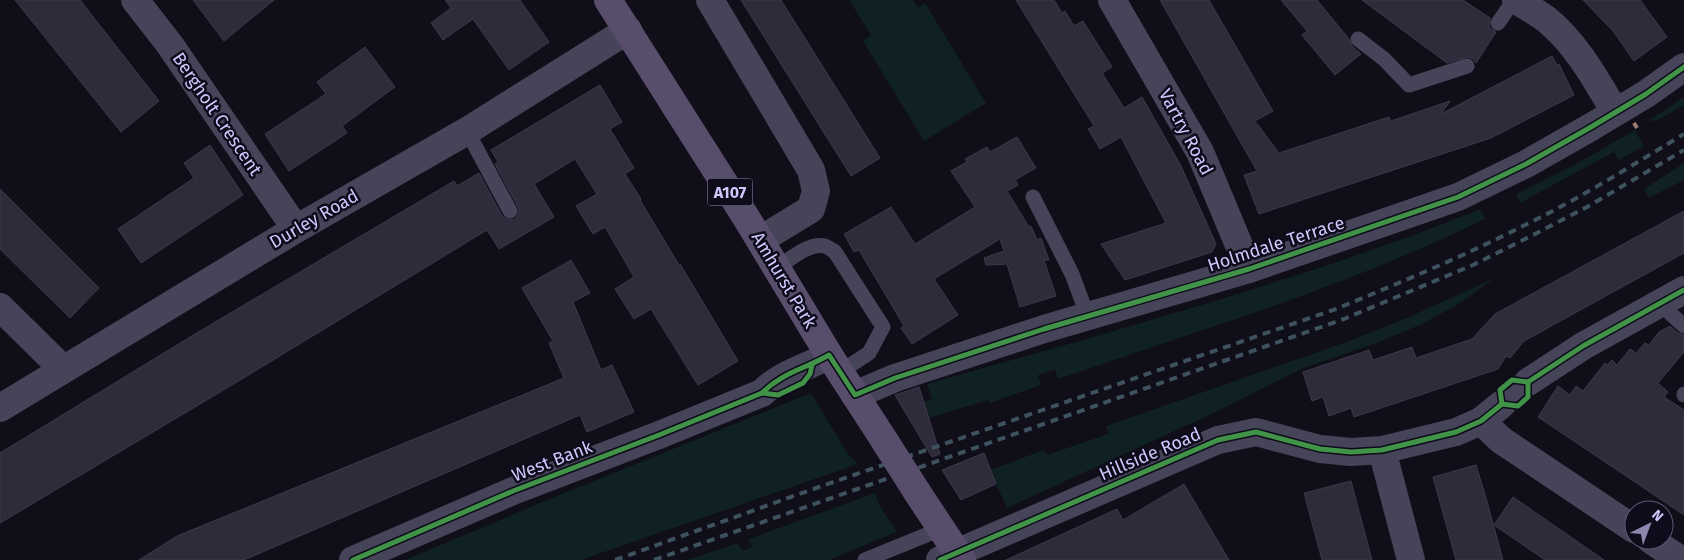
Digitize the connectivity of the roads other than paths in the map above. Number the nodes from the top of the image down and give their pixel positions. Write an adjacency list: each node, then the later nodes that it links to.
1 (135, 0): 15 (street, Bergholt Crescent)
2 (608, 0): 7 (main road, Amhurst Park / A107)
3 (710, 0): 16 (street)
4 (1112, 0): 18 (street, Vartry Road)
5 (1515, 0): 6 (lane); 11 (street)
6 (1498, 23)
7 (628, 30): 12 (street, Durley Road); 16 (main road, Amhurst Park / A107)
8 (1358, 39): 9 (lane)
9 (1467, 66)
10 (1684, 67): 11 (street, Holmdale Terrace)
11 (1615, 112): 18 (street, Holmdale Terrace)
12 (467, 131): 14 (lane); 15 (street, Durley Road)
13 (1032, 197): 22 (lane)
14 (510, 211)
15 (296, 229): 25 (street, Durley Road)
16 (760, 240): 17 (main road, Amhurst Park / A107)
17 (777, 268): 24 (main road, Amhurst Park / A107); 24 (lane)
18 (1249, 269): 22 (street, Holmdale Terrace)
19 (1684, 290): 20 (street, Hillside Road)
20 (1660, 304): 23 (lane); 26 (street, Hillside Road)
21 (0, 307): 25 (street)
22 (1088, 317): 27 (street, Holmdale Terrace)
23 (1684, 326)
24 (835, 363): 27 (main road, Amhurst Park / A107); 36 (street, West Bank)
25 (62, 369): 29 (street, Durley Road)
26 (1528, 382): 28 (lane, Hillside Road)
27 (855, 395): 33 (main road, Amhurst Park / A107, bridge)
28 (1502, 404): 30 (street, Hillside Road)
29 (0, 408)
30 (1481, 421): 31 (street, Hillside Road); 32 (street)
31 (1382, 450): 35 (street, Hillside Road); 38 (street)
32 (1624, 522)
33 (941, 529): 35 (main road, Amhurst Park / A107); 37 (lane)
34 (1666, 550): 39 (street)
35 (953, 557)
36 (354, 560)
37 (865, 560)
38 (1411, 560)
39 (1681, 560)

